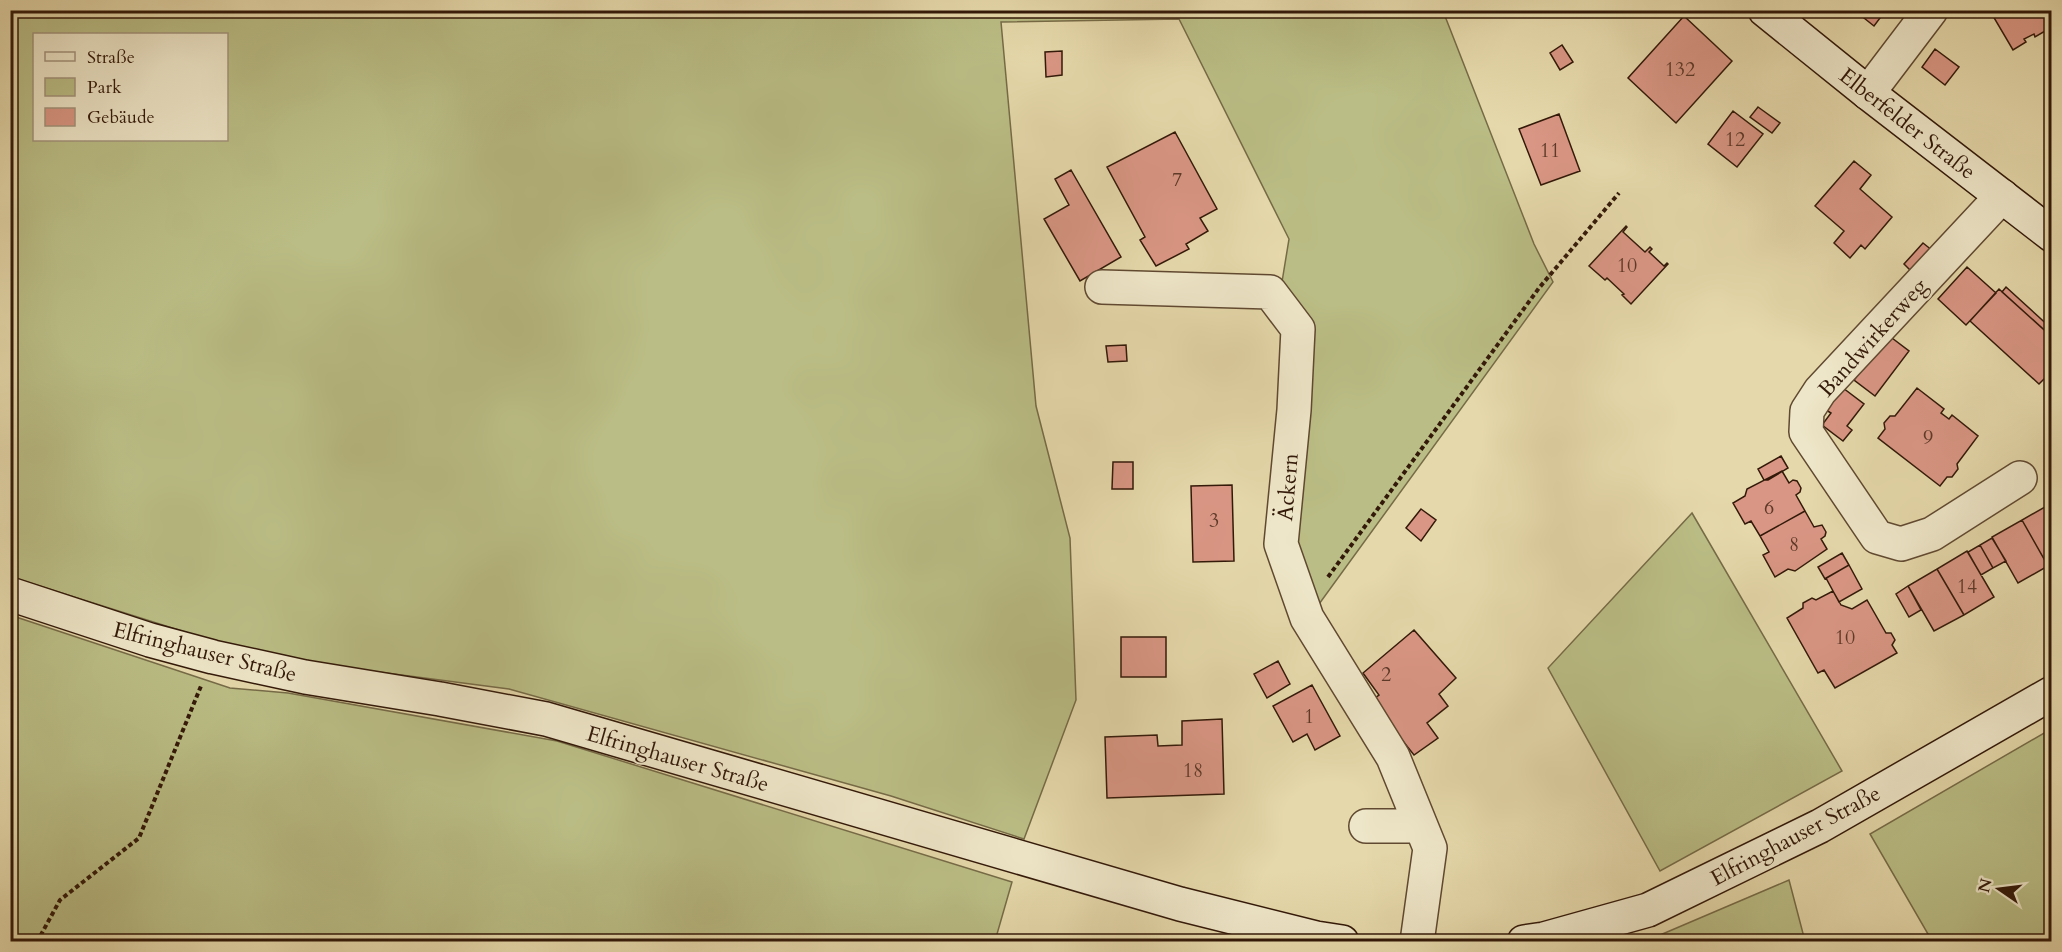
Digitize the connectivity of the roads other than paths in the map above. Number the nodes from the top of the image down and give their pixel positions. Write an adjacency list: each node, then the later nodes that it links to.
1 (1766, 10): 3 (street, Elberfelder Straße)
2 (1931, 10): 3 (street)
3 (1868, 93): 4 (street, Elberfelder Straße)
4 (2002, 195): 5 (street, Elberfelder Straße); 7 (street, Bandwirkerweg)
5 (2052, 235)
6 (1102, 287): 11 (street, Äckern)
7 (2020, 478)
8 (10, 594): 12 (street, Elfringhauser Straße)
9 (2052, 693): 14 (street, Elfringhauser Straße)
10 (1366, 826): 11 (street)
11 (1421, 826): 13 (street, Äckern)
12 (1342, 942)
13 (1417, 942)
14 (1524, 942)

